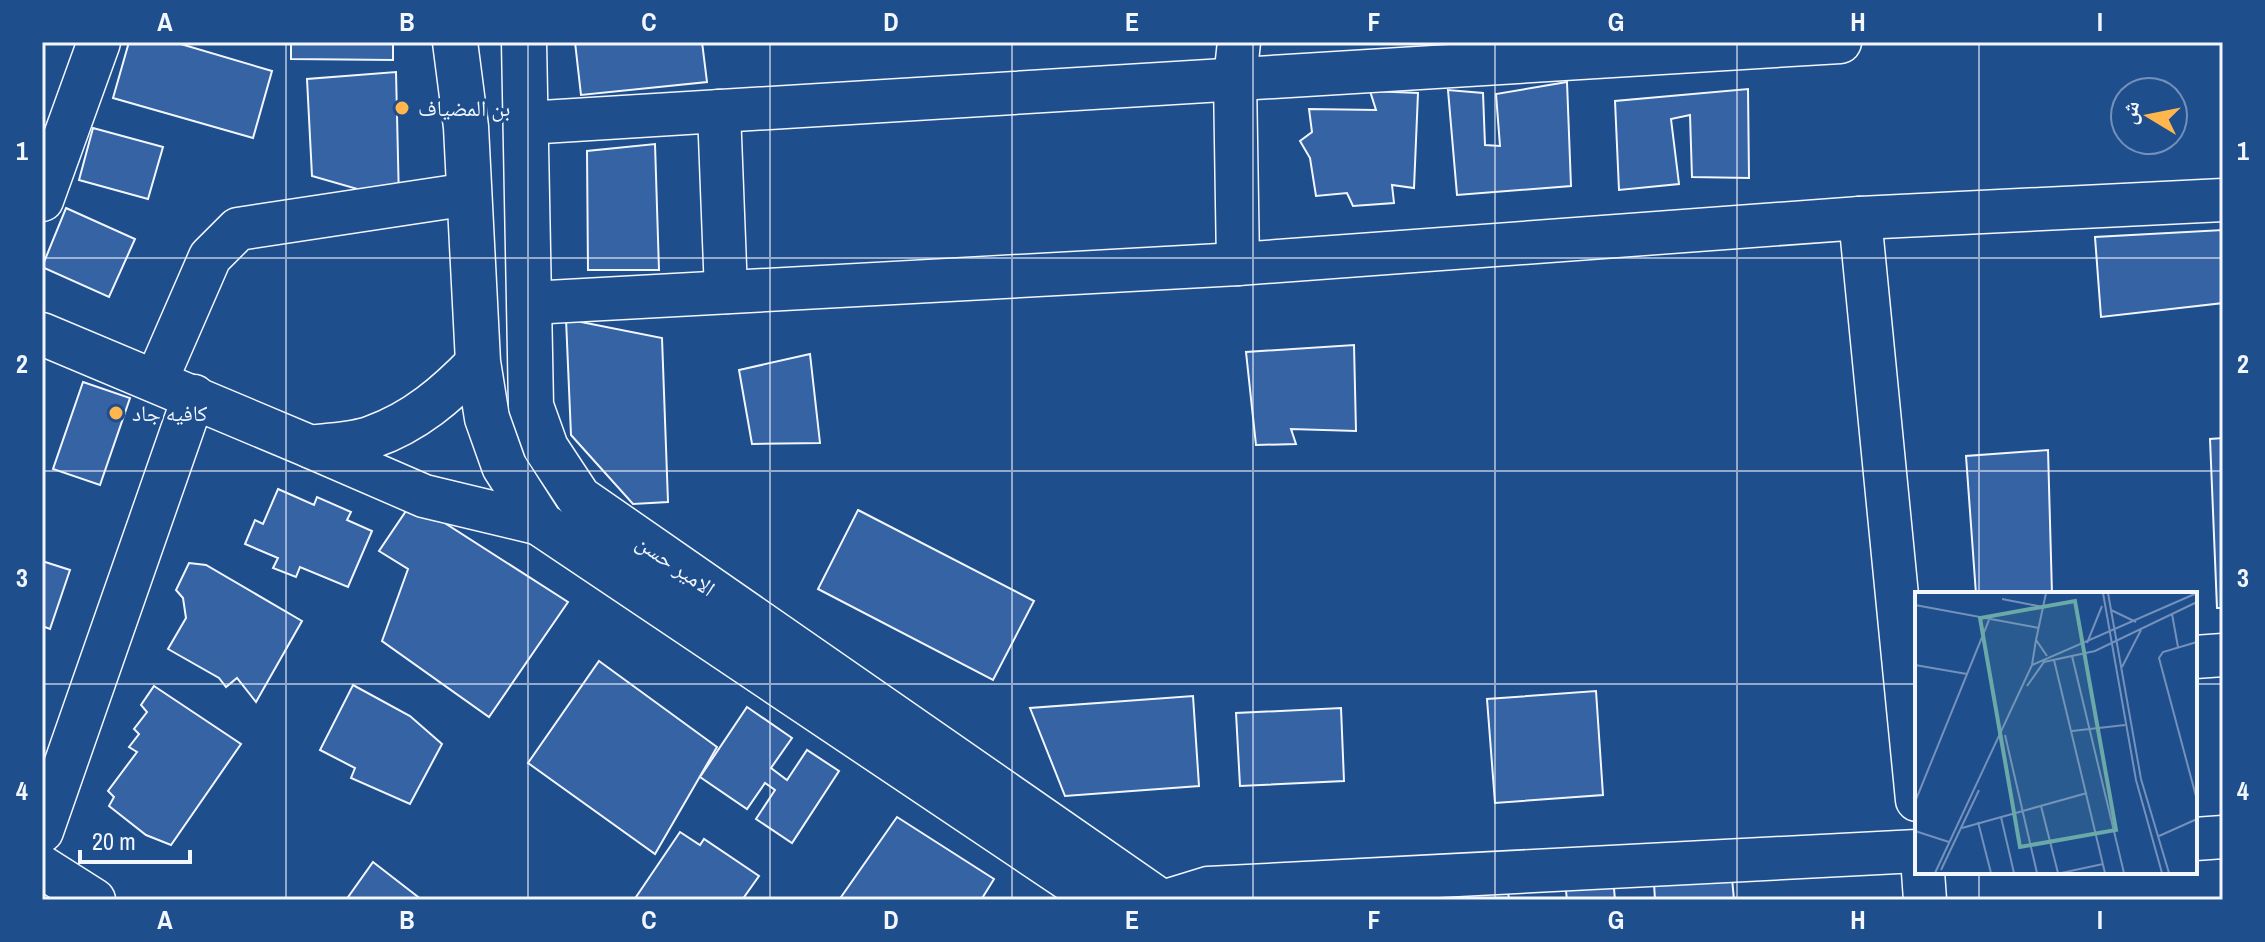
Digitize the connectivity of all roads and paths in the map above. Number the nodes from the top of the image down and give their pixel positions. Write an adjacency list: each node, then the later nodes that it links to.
1 (99, 42): 9 (street)
2 (455, 42): 8 (main road, الامير حسن)
3 (524, 42): 7 (main road, الامير حسن)
4 (1840, 42): 5 (street)
5 (1237, 60): 6 (street); 12 (street)
6 (719, 111): 7 (street); 13 (street)
7 (526, 123): 14 (main road, الامير حسن)
8 (469, 194): 16 (main road, الامير حسن); 17 (street)
9 (42, 200)
10 (2223, 200): 11 (street)
11 (1860, 218): 12 (street); 23 (street)
12 (1238, 264): 13 (street)
13 (726, 292): 14 (street)
14 (530, 303): 33 (main road, الامير حسن)
15 (42, 334): 17 (street)
16 (478, 362): 19 (street); 20 (main road, الامير حسن)
17 (156, 381): 18 (street)
18 (194, 396): 19 (street); 25 (street)
19 (311, 447): 20 (street)
20 (541, 524): 32 (main road, الامير حسن)
21 (2223, 655): 22 (street)
22 (2197, 657)
23 (1912, 679): 24 (street)
24 (1915, 752)
25 (42, 831)
26 (2223, 837): 27 (street)
27 (2197, 839)
28 (1915, 851): 34 (street)
29 (42, 867): 31 (street)
30 (1923, 874): 35 (street)
31 (94, 900)
32 (1101, 900)
33 (1158, 900)
34 (1169, 900)
35 (1925, 900)

